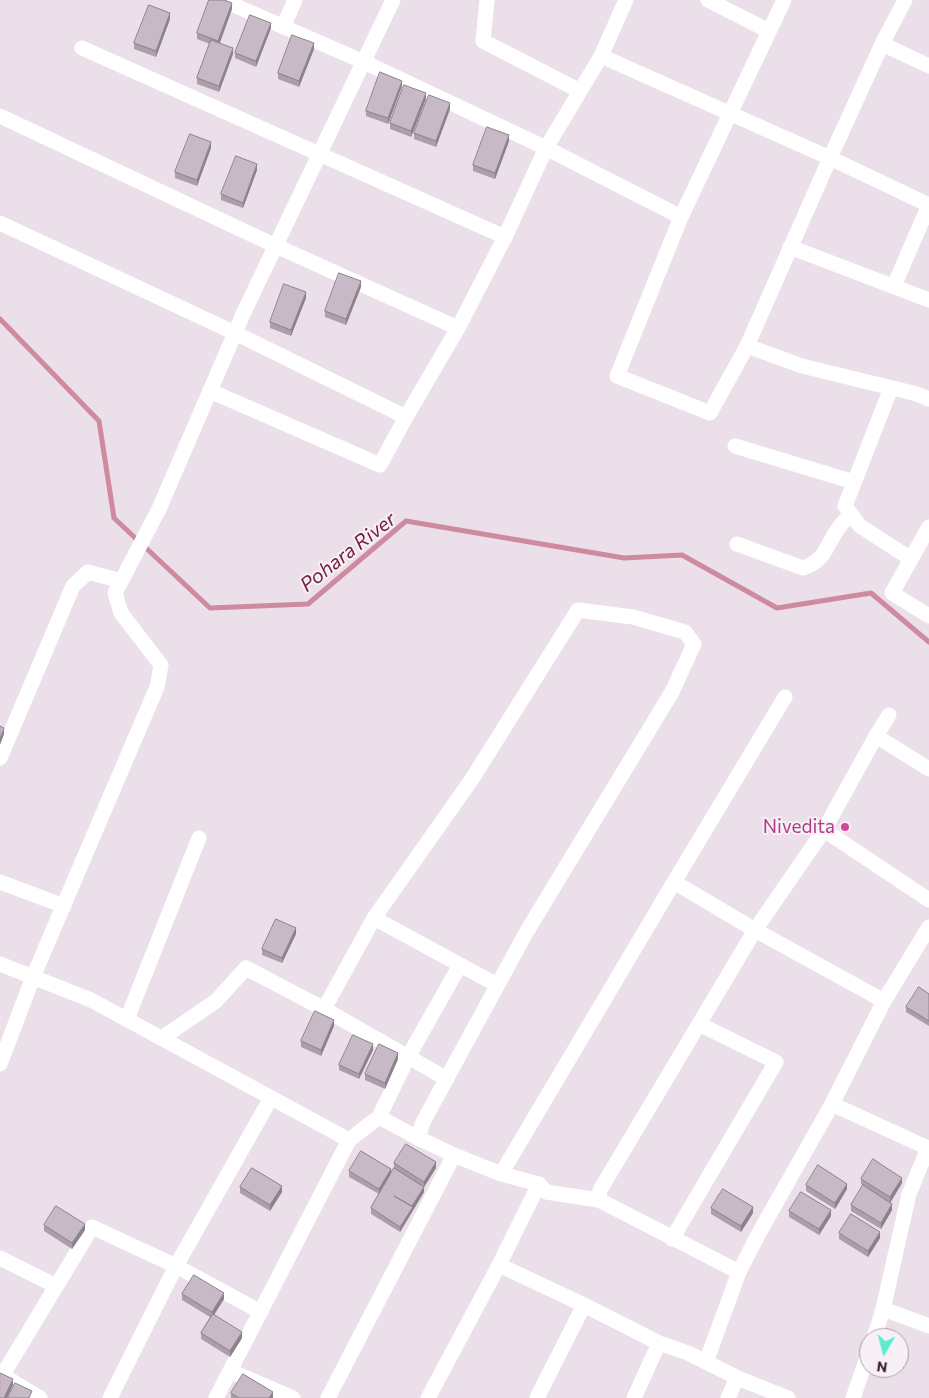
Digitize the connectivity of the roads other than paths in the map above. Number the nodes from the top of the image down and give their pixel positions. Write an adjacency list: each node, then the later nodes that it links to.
1 (222, 0): 9 (street)
2 (294, 0): 9 (street)
3 (393, 0): 14 (street)
4 (486, 0): 16 (street)
5 (626, 0): 13 (street)
6 (708, 0): 10 (street)
7 (784, 0): 10 (street)
8 (905, 0): 11 (street)
9 (283, 27): 14 (street)
10 (769, 31): 17 (street)
11 (882, 44): 15 (street); 21 (street)
12 (82, 48): 20 (street)
13 (601, 56): 16 (street); 17 (street)
14 (364, 62): 19 (street); 20 (street)
15 (929, 66)
16 (580, 91): 19 (street)
17 (729, 114): 21 (street); 23 (street)
18 (0, 116): 26 (street)
19 (546, 148): 23 (street); 25 (street)
20 (320, 153): 25 (street); 26 (street)
21 (830, 158): 22 (street); 27 (street)
22 (929, 205): 28 (street)
23 (681, 217): 32 (street)
24 (0, 223): 31 (street)
25 (505, 237): 30 (street)
26 (276, 246): 30 (street); 31 (street)
27 (790, 247): 28 (street); 32 (street)
28 (894, 286): 29 (street)
29 (929, 300)
30 (458, 328): 36 (street)
31 (235, 333): 34 (street); 36 (street)
32 (748, 346): 33 (street)
33 (891, 388): 35 (street); 38 (street)
34 (210, 391): 36 (street); 43 (street)
35 (929, 399)
36 (406, 417)
37 (735, 446): 38 (street)
38 (854, 482): 39 (street)
39 (851, 514): 41 (street); 42 (street)
40 (929, 527): 42 (street)
41 (737, 544)
42 (911, 559): 44 (street)
43 (124, 574): 48 (street); 55 (street)
44 (929, 616)
45 (785, 697): 53 (street)
46 (889, 716): 47 (street)
47 (876, 736): 49 (street); 50 (street)
48 (0, 758)
49 (929, 769)
50 (824, 830): 54 (street); 58 (street)
51 (199, 838): 65 (street)
52 (0, 882): 55 (street)
53 (674, 882): 58 (street); 78 (street)
54 (929, 900)
55 (64, 906): 61 (street)
56 (374, 918): 60 (street); 62 (street); 64 (street)
57 (929, 927): 63 (street)
58 (754, 930): 63 (street); 66 (street)
59 (0, 964): 61 (street)
60 (460, 965): 62 (street); 68 (street)
61 (33, 977): 65 (street); 69 (street)
62 (497, 985): 70 (street)
63 (884, 1001): 72 (street)
64 (324, 1009): 67 (street); 68 (street)
65 (127, 1019): 67 (street)
66 (699, 1024): 80 (street); 81 (street)
67 (162, 1038): 71 (street)
68 (408, 1057): 70 (street); 73 (street)
69 (0, 1064)
70 (446, 1079): 74 (street)
71 (271, 1098): 75 (street); 84 (street)
72 (832, 1104): 76 (street); 85 (street)
73 (379, 1117): 74 (street); 75 (street)
74 (418, 1138): 77 (street)
75 (349, 1140): 89 (street)
76 (929, 1148): 88 (street)
77 (454, 1155): 78 (street); 102 (street)
78 (501, 1174): 79 (street)
79 (539, 1184): 80 (street); 83 (street)
80 (598, 1200): 81 (street)
81 (672, 1239): 85 (street)
82 (0, 1258): 86 (street)
83 (499, 1265): 87 (street); 103 (street)
84 (176, 1266): 86 (street); 89 (street); 99 (street)
85 (739, 1272): 93 (street)
86 (56, 1286): 95 (street)
87 (584, 1305): 92 (street); 104 (street)
88 (884, 1309): 90 (street); 91 (street)
89 (261, 1312): 94 (street)
90 (929, 1326)
91 (877, 1328)
92 (659, 1343): 93 (street); 105 (street)
93 (706, 1362): 96 (street)
94 (230, 1371): 100 (street); 101 (street)
95 (1, 1375): 98 (street)
96 (737, 1378): 106 (street); 107 (street)
97 (860, 1378): 108 (street)
98 (40, 1398)
99 (110, 1398)
100 (216, 1398)
101 (293, 1398)
102 (328, 1398)
103 (428, 1398)
104 (537, 1398)
105 (634, 1398)
106 (728, 1398)
107 (788, 1398)
108 (853, 1398)

